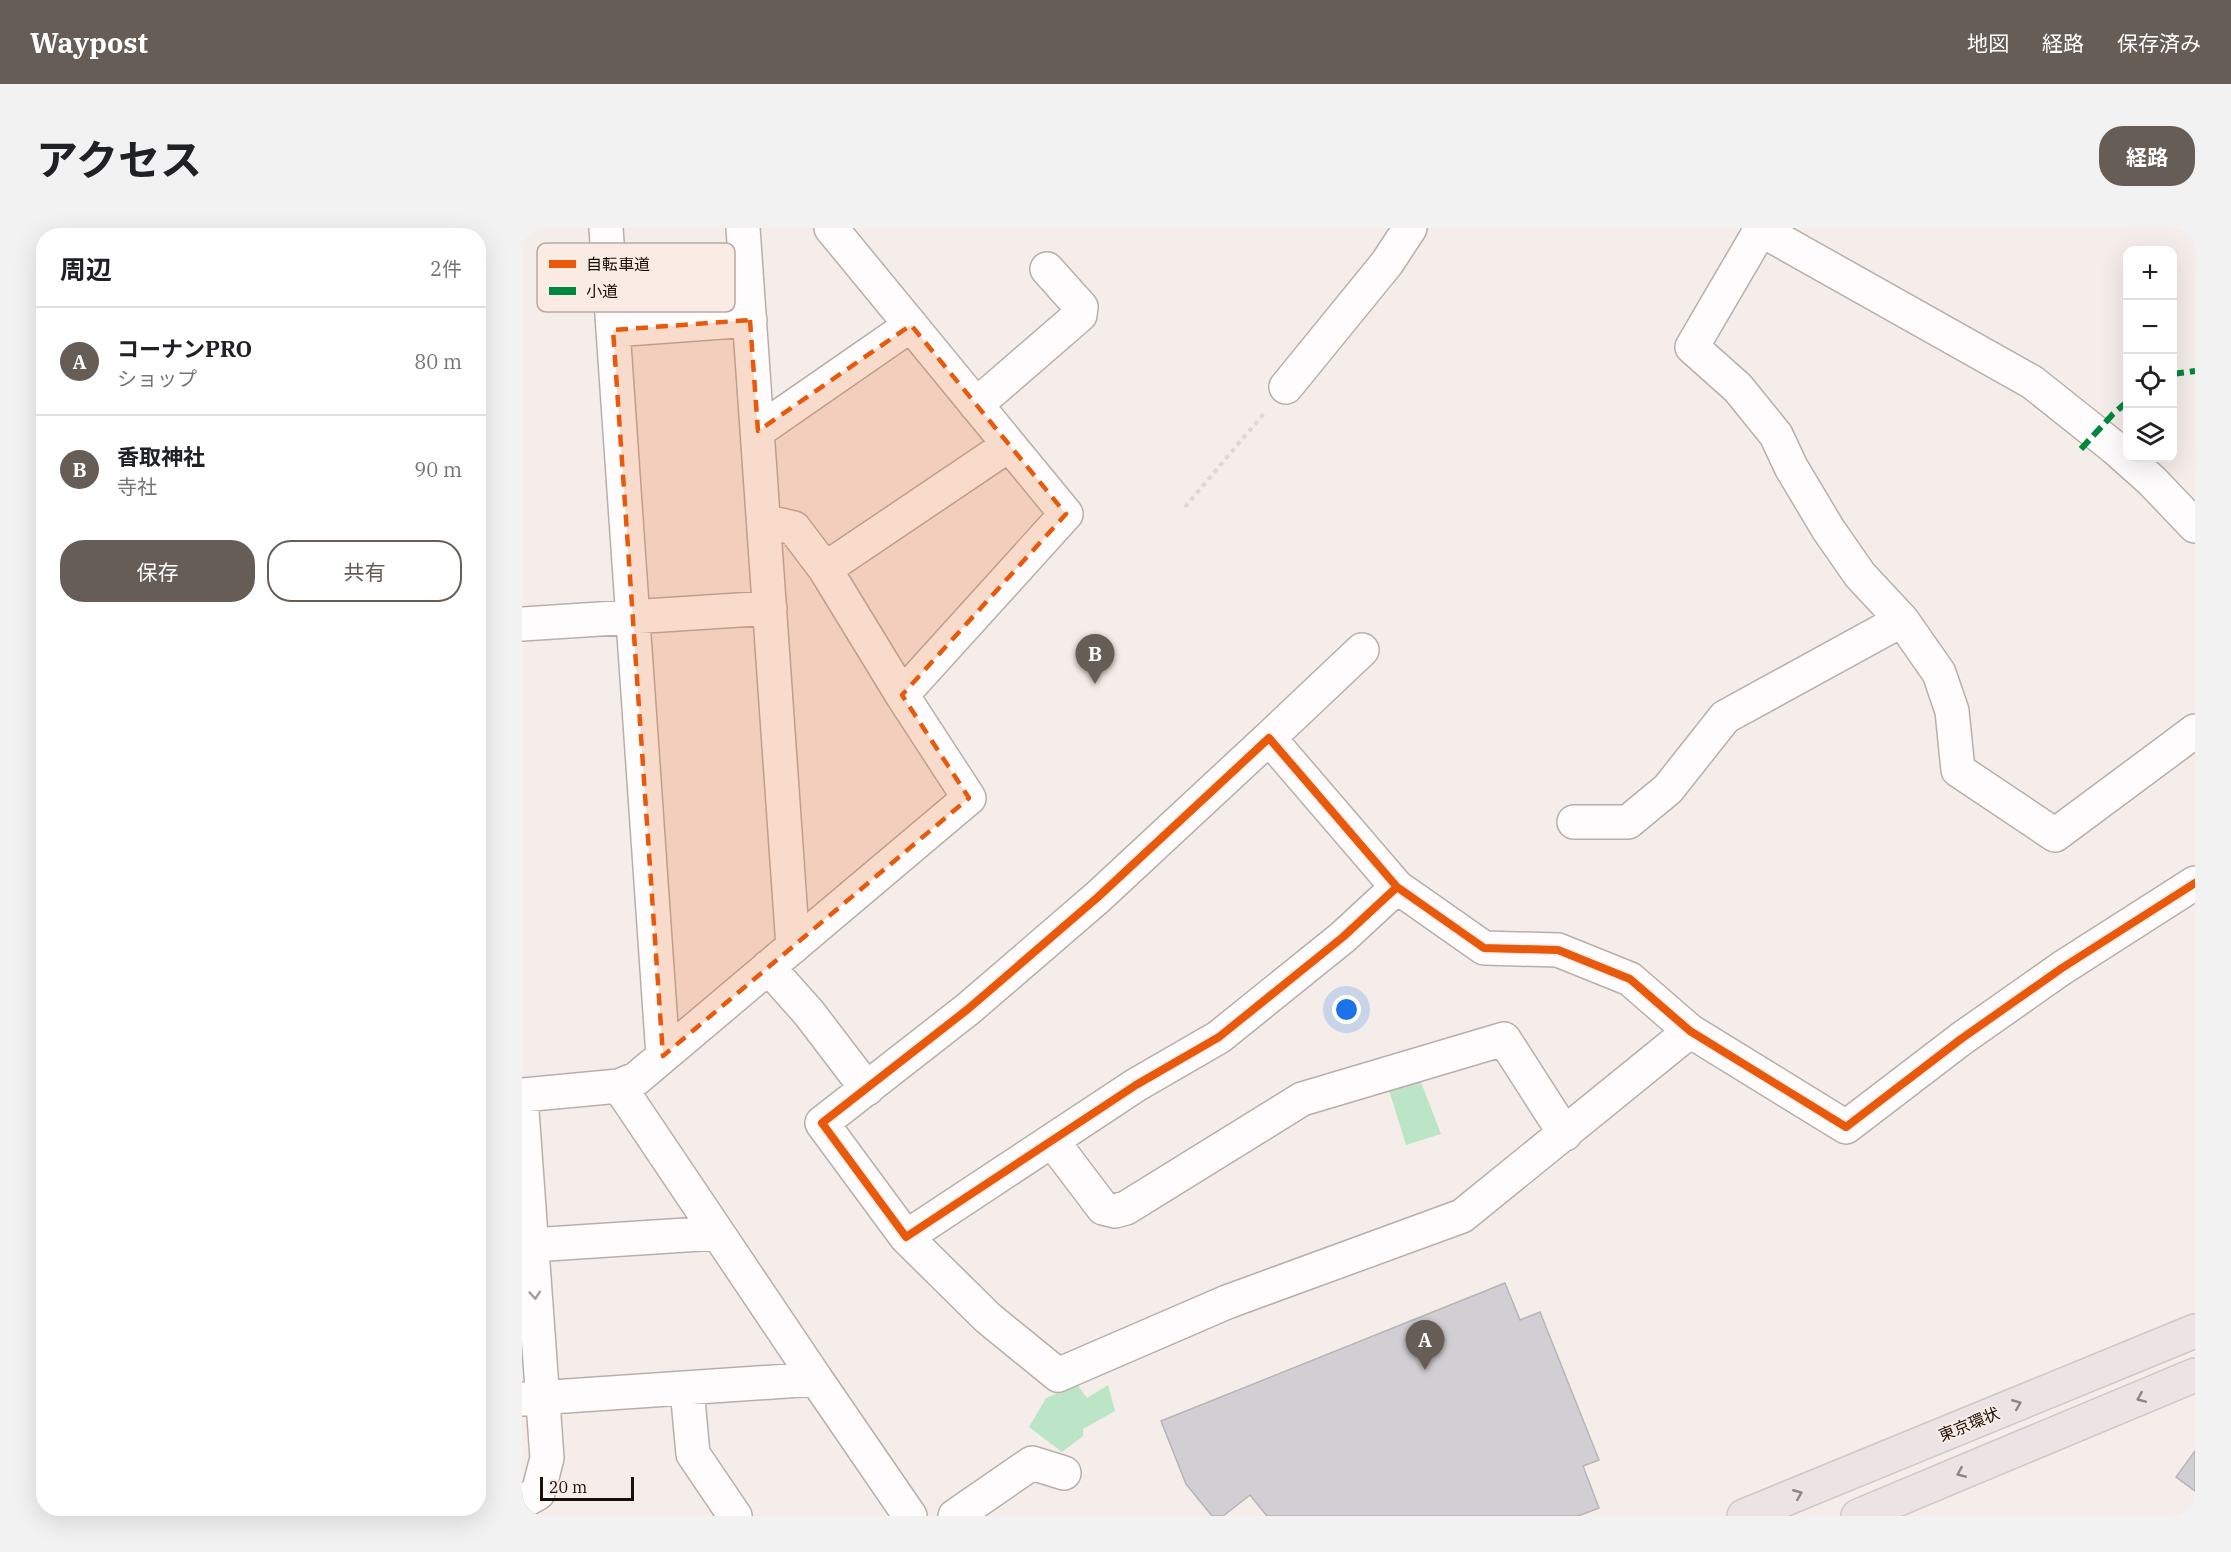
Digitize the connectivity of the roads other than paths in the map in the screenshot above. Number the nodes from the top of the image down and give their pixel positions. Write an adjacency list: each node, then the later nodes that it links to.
1 (606, 228): 6 (street)
2 (743, 228): 9 (street)
3 (831, 228): 10 (street)
4 (1410, 228): 12 (street)
5 (1759, 229): 17 (street); 21 (street)
6 (607, 243)
7 (1047, 269): 13 (street)
8 (612, 312): 11 (street)
9 (750, 320): 11 (street); 14 (street)
10 (911, 325): 13 (street); 14 (street)
11 (613, 330): 20 (street)
12 (1286, 387)
13 (976, 405): 15 (street)
14 (758, 431): 16 (street)
15 (1009, 445): 18 (street); 24 (street)
16 (764, 521): 18 (street); 19 (street)
17 (2195, 526)
18 (825, 569): 24 (street)
19 (770, 608): 20 (street); 30 (street)
20 (633, 617): 22 (street); 33 (street)
21 (1902, 620): 25 (street); 27 (street)
22 (522, 624)
23 (1362, 650): 26 (street)
24 (902, 695): 30 (street)
25 (2195, 730)
26 (1269, 738): 29 (street); 35 (street)
27 (1574, 822)
28 (2195, 883): 32 (street)
29 (1397, 887): 32 (street); 39 (street)
30 (793, 947): 31 (street)
31 (768, 967): 33 (street); 35 (street)
32 (1690, 1031): 38 (street)
33 (663, 1056): 34 (street)
34 (619, 1086): 36 (street); 40 (street)
35 (867, 1089): 41 (street)
36 (522, 1095)
37 (522, 1111): 42 (street)
38 (1566, 1134): 39 (street); 41 (street)
39 (1053, 1142): 41 (street)
40 (716, 1233): 42 (street); 45 (street)
41 (906, 1237)
42 (531, 1245): 47 (street, one-way to 47)
43 (2195, 1331): 53 (highway, 東京環状, one-way to 43)
44 (2195, 1375): 54 (highway, one-way to 54)
45 (816, 1379): 46 (street); 51 (street)
46 (687, 1389): 47 (street); 50 (street)
47 (532, 1398): 49 (street)
48 (1064, 1473): 52 (street)
49 (534, 1495)
50 (735, 1516)
51 (910, 1516)
52 (955, 1516)
53 (1744, 1516)
54 (1858, 1516)

